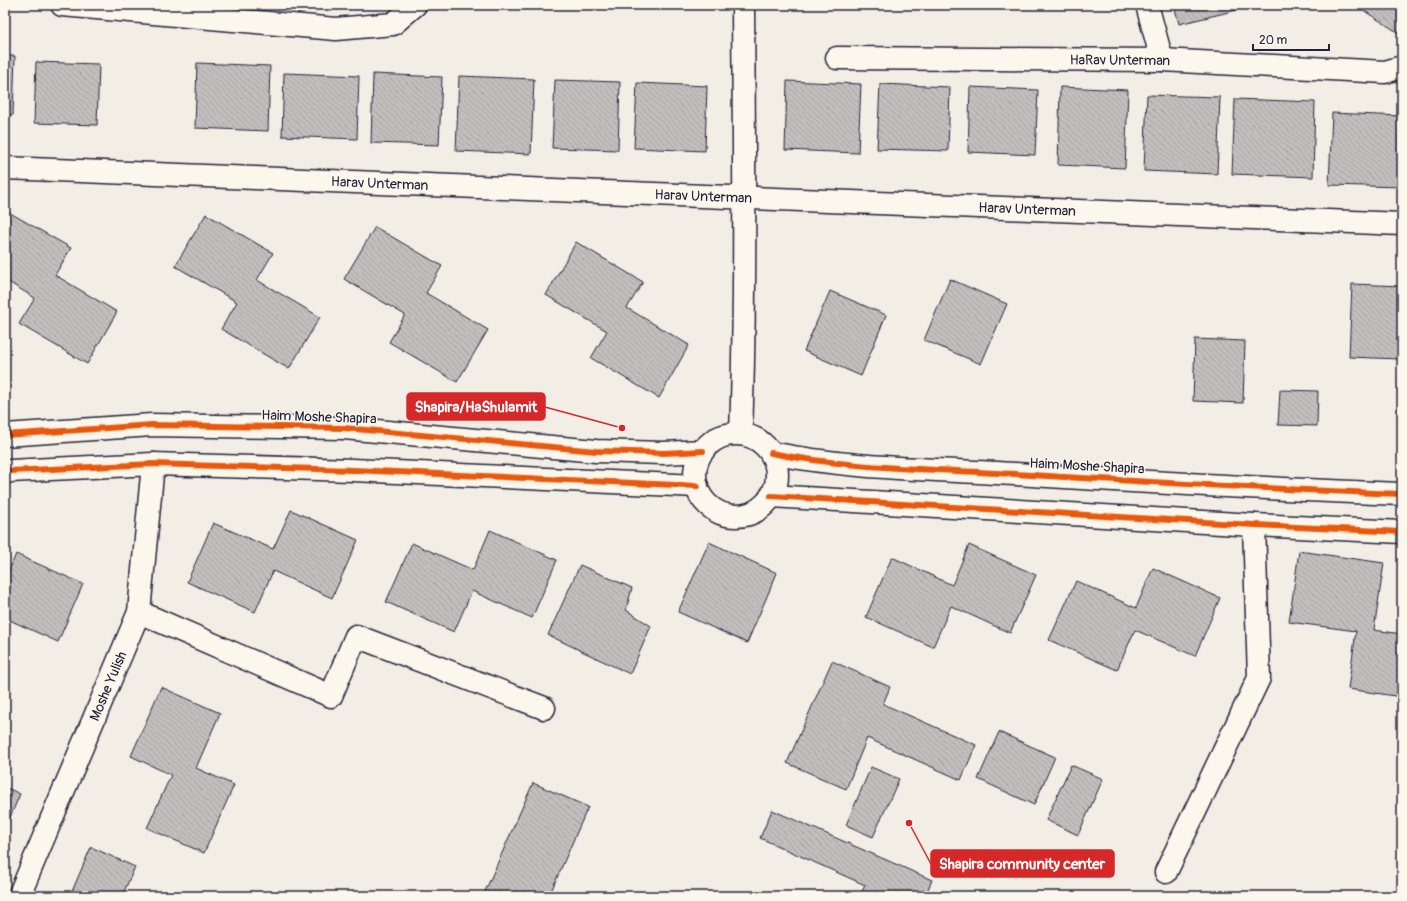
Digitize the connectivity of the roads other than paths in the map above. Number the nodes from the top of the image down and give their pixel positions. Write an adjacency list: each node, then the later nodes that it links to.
1 (62, 5): 2 (street)
2 (415, 5)
3 (743, 5): 9 (street)
4 (1147, 5): 6 (street)
5 (837, 58): 6 (street, HaRav Unterman)
6 (1162, 60): 7 (street, HaRav Unterman)
7 (1402, 67)
8 (5, 168): 9 (street, Harav Unterman)
9 (745, 198): 10 (street, Harav Unterman); 11 (street)
10 (1402, 224)
11 (742, 434): 13 (street); 14 (street)
12 (5, 435): 13 (street, Haim Moshe Shapira)
13 (703, 451): 17 (street)
14 (771, 454): 18 (street, Haim Moshe Shapira); 19 (street)
15 (154, 464): 16 (street); 17 (street); 22 (street, Moshe Yulish)
16 (5, 473)
17 (697, 486): 19 (street)
18 (1402, 494)
19 (771, 496): 20 (street)
20 (1254, 525): 21 (street); 24 (street)
21 (1402, 532)
22 (139, 612): 23 (street); 25 (street, Moshe Yulish)
23 (544, 708)
24 (1166, 872)
25 (19, 896)

